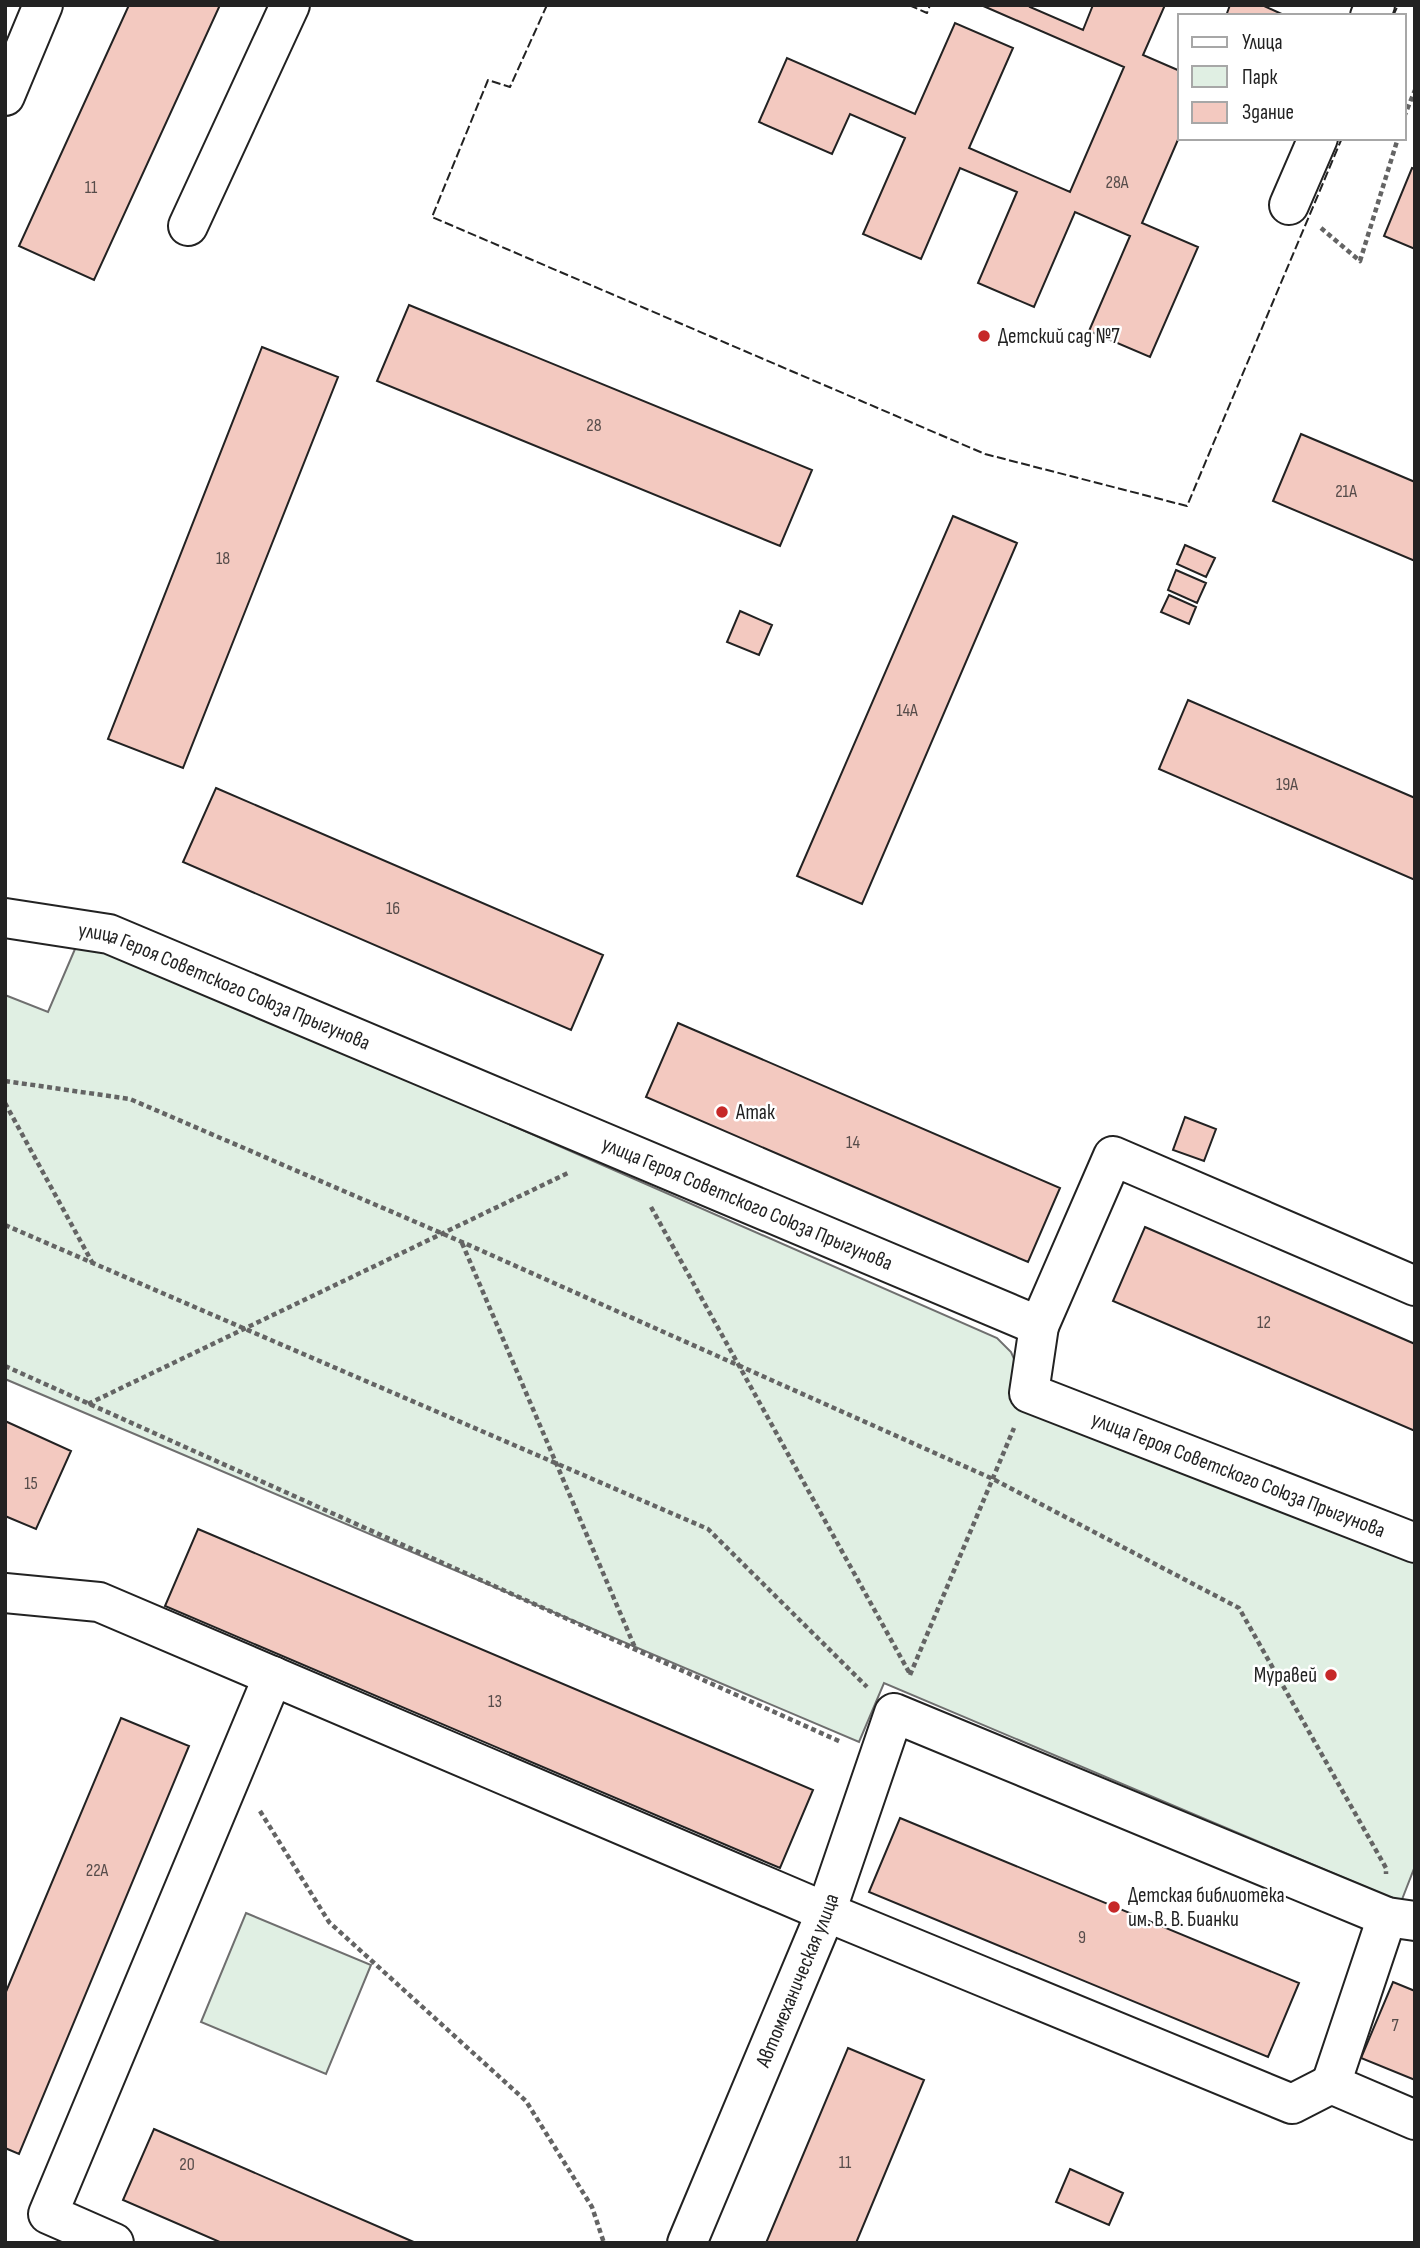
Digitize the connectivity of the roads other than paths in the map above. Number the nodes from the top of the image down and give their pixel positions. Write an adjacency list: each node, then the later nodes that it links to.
1 (43, 5): 3 (street)
2 (290, 5): 6 (street)
3 (5, 96)
4 (1317, 140): 5 (street)
5 (1289, 205)
6 (188, 226)
7 (5, 918): 9 (street, улица Героя Советского Союза Прыгунова)
8 (1415, 1286): 9 (street)
9 (1039, 1326): 10 (street, улица Героя Советского Союза Прыгунова)
10 (1415, 1543)
11 (5, 1593): 12 (street)
12 (273, 1676): 13 (street); 17 (street)
13 (826, 1912): 14 (street, Автомеханическая улица); 15 (street); 18 (street, Автомеханическая улица)
14 (1401, 1919): 15 (street)
15 (1331, 2084): 16 (street)
16 (1415, 2120)
17 (96, 2239)
18 (687, 2243)

